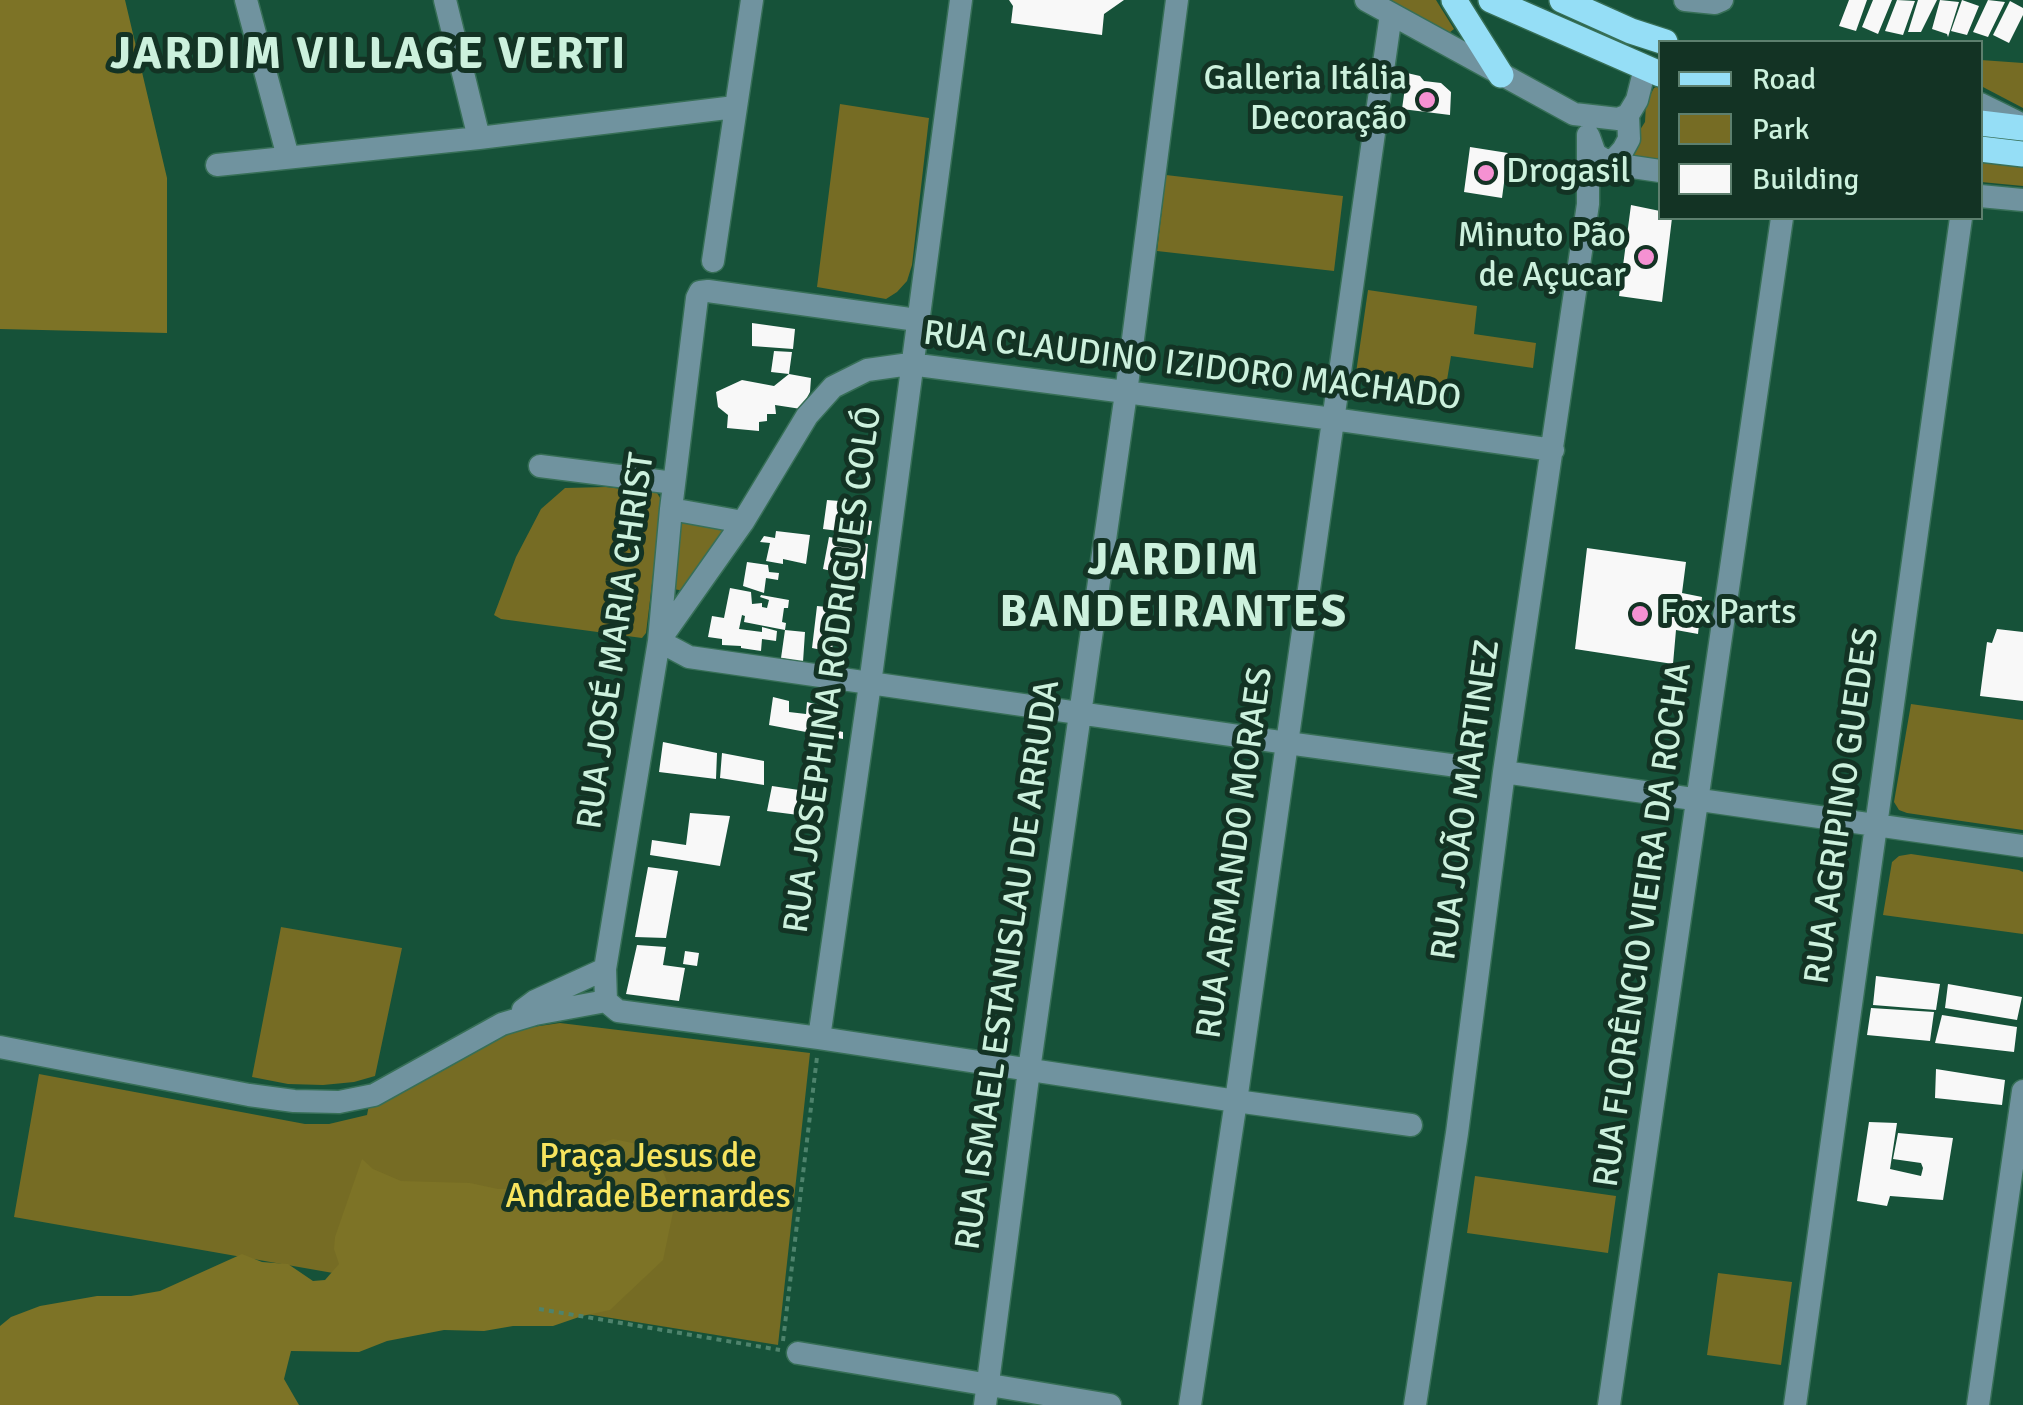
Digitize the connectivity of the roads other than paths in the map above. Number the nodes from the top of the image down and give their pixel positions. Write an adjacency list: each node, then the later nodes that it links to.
1 (246, 0): 27 (street)
2 (445, 0): 23 (street)
3 (752, 0): 18 (street)
4 (961, 0): 36 (street, RUA JOSEPHINA RODRIGUES COLÓ)
5 (1177, 0): 38 (street, RUA ISMAEL ESTANISLAU DE ARRUDA)
6 (1366, 0): 12 (street)
7 (1454, 0): 16 (main road)
8 (1491, 0): 15 (main road)
9 (1562, 0): 13 (main road)
10 (1685, 0): 11 (street)
11 (1722, 0)
12 (1391, 14): 16 (street); 39 (street, RUA ARMANDO MORAES)
13 (1631, 31): 14 (main road); 15 (main road)
14 (1659, 40)
15 (1653, 71): 20 (street)
16 (1501, 74): 19 (street)
17 (1983, 106): 22 (street)
18 (735, 107): 23 (street); 35 (street)
19 (1574, 114): 20 (street); 25 (street)
20 (1628, 115): 25 (street)
21 (1983, 123): 22 (main road)
22 (2023, 126)
23 (479, 138): 27 (street)
24 (1983, 149): 26 (main road)
25 (1606, 154): 29 (street); 32 (street, RUA JOÃO MARTINEZ); 32 (street)
26 (2023, 154)
27 (288, 157): 28 (street)
28 (217, 165)
29 (1658, 169)
30 (1983, 196): 31 (street)
31 (2023, 200)
32 (1588, 204): 40 (street, RUA JOÃO MARTINEZ)
33 (1782, 220): 51 (street, RUA FLORÊNCIO VIEIRA DA ROCHA)
34 (1961, 220): 52 (street, RUA AGRIPINO GUEDES)
35 (713, 261)
36 (917, 320): 37 (street, RUA JOSEPHINA RODRIGUES COLÓ); 42 (street, RUA JOSÉ MARIA CHRIST)
37 (910, 364): 38 (street, RUA CLAUDINO IZIDORO MACHADO); 44 (street, RUA CLAUDINO IZIDORO MACHADO); 46 (street, RUA JOSEPHINA RODRIGUES COLÓ)
38 (1126, 393): 39 (street, RUA CLAUDINO IZIDORO MACHADO); 47 (street, RUA ISMAEL ESTANISLAU DE ARRUDA)
39 (1333, 419): 40 (street, RUA CLAUDINO IZIDORO MACHADO); 48 (street, RUA ARMANDO MORAES)
40 (1553, 450): 50 (street, RUA JOÃO MARTINEZ)
41 (540, 466): 42 (street)
42 (674, 483): 43 (street, RUA JOSÉ MARIA CHRIST)
43 (671, 509): 44 (street); 45 (street, RUA JOSÉ MARIA CHRIST)
44 (743, 522): 45 (street, RUA CLAUDINO IZIDORO MACHADO)
45 (659, 640): 46 (street); 54 (street, RUA JOSÉ MARIA CHRIST)
46 (870, 684): 47 (street); 57 (street, RUA JOSEPHINA RODRIGUES COLÓ)
47 (1080, 712): 48 (street); 59 (street, RUA ISMAEL ESTANISLAU DE ARRUDA)
48 (1287, 744): 49 (street); 61 (street, RUA ARMANDO MORAES)
49 (1466, 767)
50 (1504, 772): 51 (street); 67 (street, RUA JOÃO MARTINEZ)
51 (1697, 800): 52 (street); 68 (street, RUA FLORÊNCIO VIEIRA DA ROCHA)
52 (1876, 825): 53 (street); 69 (street, RUA AGRIPINO GUEDES)
53 (2023, 846)
54 (605, 969): 55 (street, RUA JOSÉ MARIA CHRIST); 56 (street)
55 (606, 1001): 56 (street); 57 (street)
56 (502, 1024): 58 (street)
57 (819, 1038): 59 (street)
58 (0, 1047)
59 (1029, 1070): 61 (street); 64 (street, RUA ISMAEL ESTANISLAU DE ARRUDA)
60 (2023, 1091): 70 (street)
61 (1236, 1101): 62 (street); 66 (street, RUA ARMANDO MORAES)
62 (1411, 1124)
63 (790, 1352): 64 (street)
64 (986, 1396): 65 (street)
65 (1110, 1405)
66 (1190, 1405)
67 (1415, 1405)
68 (1609, 1405)
69 (1795, 1405)
70 (1978, 1405)

